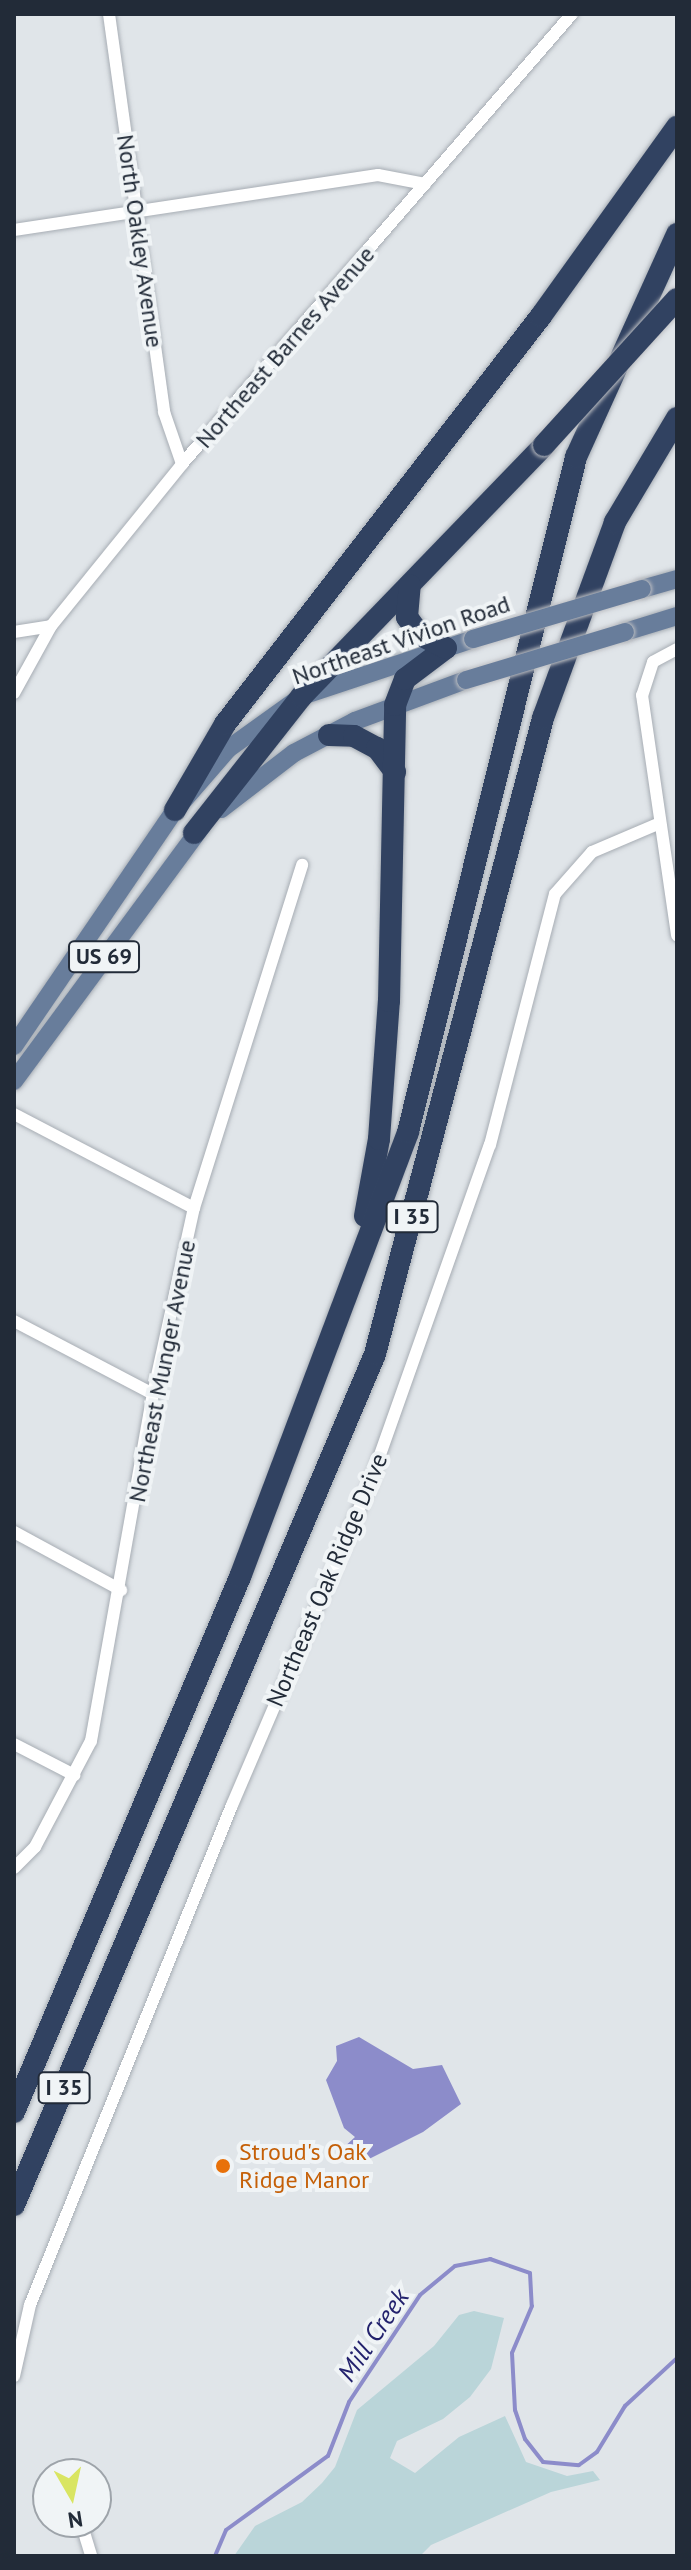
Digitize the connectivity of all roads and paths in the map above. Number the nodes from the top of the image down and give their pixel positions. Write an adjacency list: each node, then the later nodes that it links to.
1 (109, 14): 5 (street, North Oakley Avenue)
2 (572, 14): 4 (street, Northeast Barnes Avenue)
3 (677, 127): 25 (highway)
4 (425, 184): 5 (street); 12 (street, Northeast Barnes Avenue)
5 (136, 212): 6 (street); 12 (street, North Oakley Avenue)
6 (14, 230)
7 (677, 234): 34 (highway, I 35)
8 (677, 299): 14 (highway, bridge)
9 (677, 418): 11 (highway, I 35)
10 (677, 430): 11 (highway)
11 (659, 447): 43 (highway, I 35)
12 (182, 464): 16 (street, Northeast Barnes Avenue)
13 (677, 579): 18 (main road, Northeast Vivion Road / US 69, bridge)
14 (410, 585): 18 (highway); 21 (highway)
15 (677, 616): 22 (main road, US 69, bridge)
16 (51, 626): 17 (street); 20 (street, Northeast Barnes Avenue)
17 (14, 632)
18 (446, 648): 21 (main road, Northeast Vivion Road / US 69); 22 (highway)
19 (677, 649): 26 (street)
20 (14, 693)
21 (302, 696): 25 (main road, Northeast Vivion Road / US 69); 27 (highway)
22 (395, 705): 23 (main road, US 69); 24 (highway)
23 (329, 735): 24 (highway); 27 (main road, US 69)
24 (395, 772): 34 (highway)
25 (175, 810): 30 (main road, Northeast Vivion Road / US 69)
26 (660, 823): 29 (street); 44 (street, Northeast Oak Ridge Drive)
27 (194, 833): 31 (main road, US 69)
28 (302, 865): 33 (street, Northeast Munger Avenue)
29 (677, 935)
30 (14, 1046)
31 (14, 1081)
32 (14, 1114): 33 (street)
33 (194, 1208): 36 (street, Northeast Munger Avenue)
34 (356, 1270): 42 (highway, I 35)
35 (14, 1321): 36 (street)
36 (153, 1394): 38 (street, Northeast Munger Avenue)
37 (14, 1532): 38 (street)
38 (121, 1590): 40 (street, Northeast Munger Avenue)
39 (14, 1744): 40 (street)
40 (74, 1775): 41 (street, Northeast Munger Avenue)
41 (14, 1868)
42 (14, 2112)
43 (14, 2205)
44 (14, 2376)

